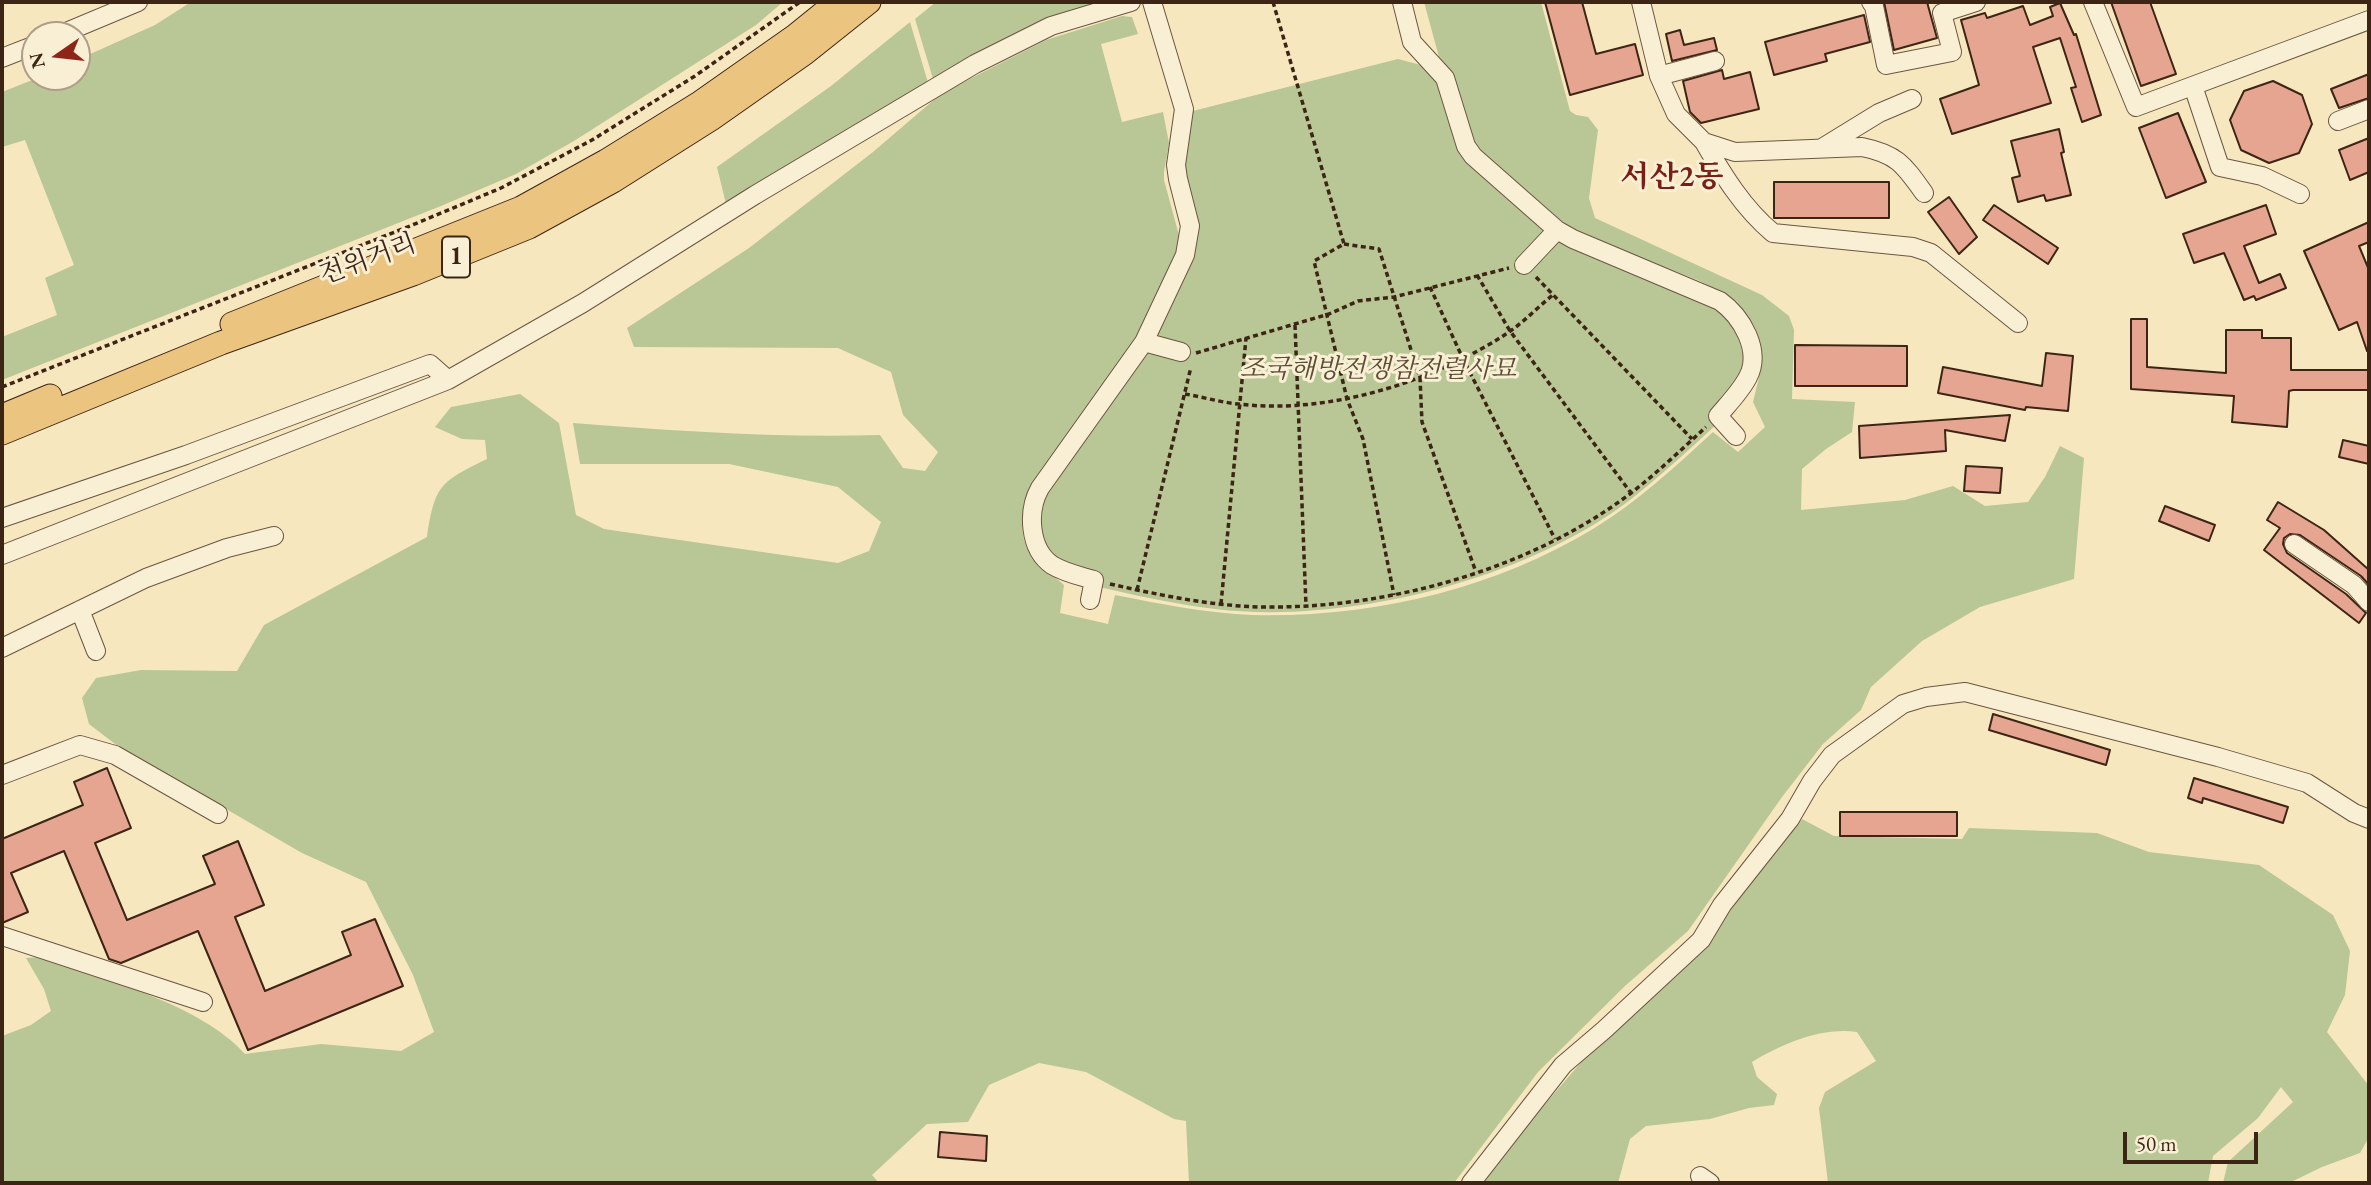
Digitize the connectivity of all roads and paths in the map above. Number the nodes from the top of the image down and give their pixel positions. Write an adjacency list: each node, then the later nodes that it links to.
1 (138, 2): 14 (street)
2 (800, 2): 44 (path)
3 (837, 2): 49 (main road, 전위거리 / 1)
4 (869, 2): 51 (main road, 전위거리 / 1)
5 (1131, 2): 43 (street)
6 (1152, 2): 39 (street)
7 (1273, 2): 28 (path)
8 (1402, 2): 27 (street)
9 (1641, 2): 18 (street)
10 (1871, 2): 11 (street)
11 (1976, 2)
12 (2093, 2): 19 (street)
13 (2369, 20): 19 (street)
14 (91, 22)
15 (21, 50): 16 (street)
16 (2, 58)
17 (1715, 61): 18 (street)
18 (1659, 76): 23 (street)
19 (2193, 86): 26 (street)
20 (1912, 99): 24 (street)
21 (2369, 109): 22 (street)
22 (2338, 121)
23 (1704, 142): 24 (street); 35 (street)
24 (1822, 148): 25 (street)
25 (1924, 193)
26 (2300, 194)
27 (1557, 230): 29 (street); 50 (street)
28 (1344, 244): 33 (path); 34 (path)
29 (1524, 265): 30 (path); 32 (path)
30 (1477, 275): 31 (path); 37 (path)
31 (1430, 287): 33 (path); 41 (path)
32 (1554, 294): 37 (path); 53 (path)
33 (1394, 297): 34 (path); 42 (path)
34 (1329, 314): 36 (path); 46 (path)
35 (2018, 323)
36 (1295, 324): 38 (path); 48 (path)
37 (1510, 331): 41 (path); 54 (path)
38 (1247, 338): 40 (path); 47 (path)
39 (1144, 342): 40 (street); 61 (street)
40 (1187, 353): 45 (path)
41 (1463, 359): 42 (path); 57 (path)
42 (1420, 378): 46 (path); 60 (path)
43 (448, 380): 55 (street); 59 (street)
44 (2, 387)
45 (1185, 394): 47 (path); 62 (path)
46 (1348, 399): 48 (path); 63 (path)
47 (1240, 404): 48 (path); 66 (path)
48 (1297, 405): 67 (path)
49 (2, 416)
50 (1718, 416): 52 (street); 53 (path)
51 (2, 433)
52 (1736, 436)
53 (1692, 439): 54 (path)
54 (1631, 493): 57 (path)
55 (2, 518)
56 (274, 536): 68 (street)
57 (1555, 539): 60 (path)
58 (2294, 544): 65 (street)
59 (2, 555)
60 (1475, 572): 63 (path)
61 (1094, 580): 62 (path); 64 (street)
62 (1137, 590): 66 (path)
63 (1394, 595): 67 (path)
64 (1090, 600)
65 (2369, 602)
66 (1221, 604): 67 (path)
67 (1306, 606)
68 (80, 610): 69 (street); 70 (street)
69 (2, 648)
70 (96, 651)
71 (2, 775): 72 (street)
72 (218, 814)
73 (2369, 819): 76 (street)
74 (2, 936): 75 (street)
75 (203, 1002)
76 (1471, 1183)

